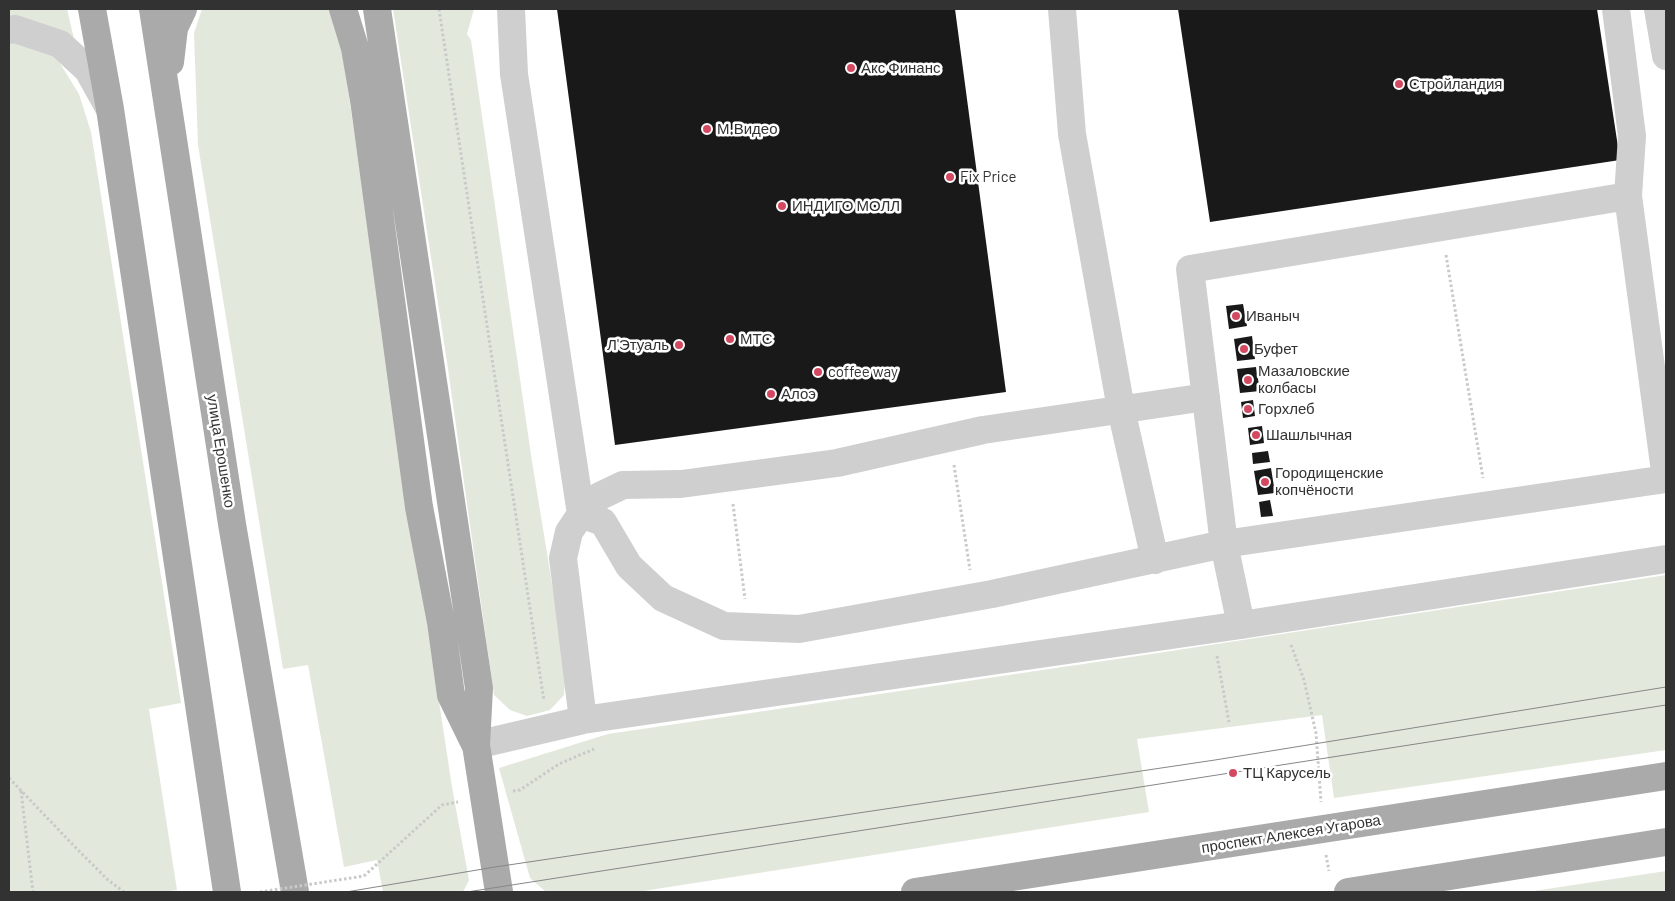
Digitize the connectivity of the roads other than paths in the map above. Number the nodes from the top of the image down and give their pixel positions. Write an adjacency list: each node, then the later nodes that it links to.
1 (92, 9): 13 (main road)
2 (153, 9): 12 (main road, улица Ерошенко)
3 (183, 9): 12 (main road)
4 (344, 9): 24 (main road)
5 (377, 9): 24 (main road)
6 (511, 9): 18 (street)
7 (1062, 9): 16 (street)
8 (1616, 9): 14 (street)
9 (1658, 9): 11 (street)
10 (9, 30): 13 (street)
11 (1666, 56)
12 (167, 98): 29 (main road, улица Ерошенко)
13 (110, 109): 28 (main road)
14 (1628, 196): 15 (street); 17 (street)
15 (1206, 397): 16 (street); 19 (street)
16 (1121, 409): 18 (street); 20 (street)
17 (1666, 479): 19 (street)
18 (581, 514): 20 (street); 23 (street)
19 (1224, 544): 20 (street); 22 (street)
20 (1155, 560)
21 (1666, 560): 22 (street)
22 (1241, 625): 23 (street)
23 (583, 720): 24 (street)
24 (476, 745): 30 (main road)
25 (1666, 776): 31 (main road, проспект Алексея Угарова)
26 (1666, 842): 27 (main road)
27 (1339, 883)
28 (227, 892)
29 (295, 892)
30 (499, 892)
31 (915, 892)

